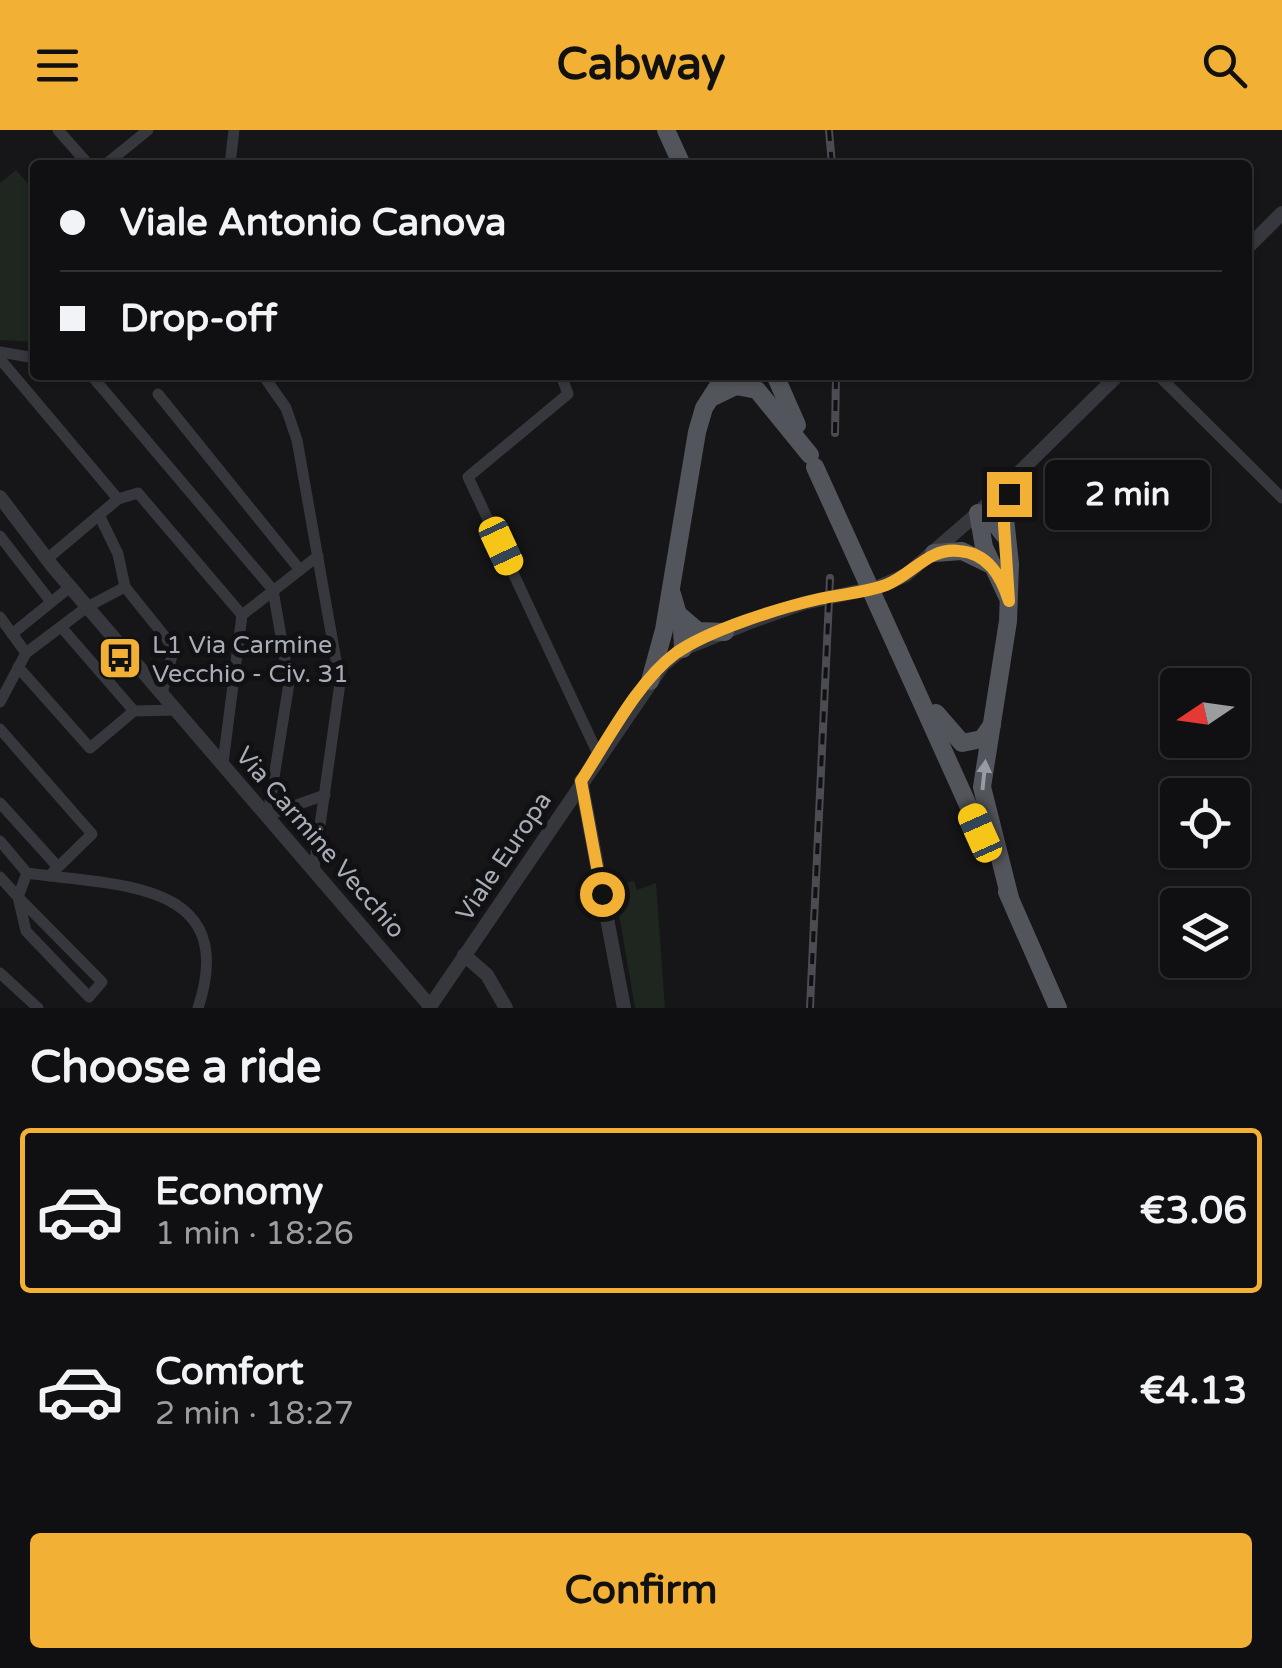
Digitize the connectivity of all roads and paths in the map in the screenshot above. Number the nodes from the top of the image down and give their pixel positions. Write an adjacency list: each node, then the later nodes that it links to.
1 (58, 130): 5 (street)
2 (148, 130): 6 (street)
3 (234, 130): 7 (street)
4 (666, 130): 8 (main road)
5 (85, 160)
6 (111, 160)
7 (231, 160)
8 (680, 160)
9 (1282, 213): 10 (street)
10 (1252, 243)
11 (0, 352): 12 (street)
12 (30, 357)
13 (0, 360): 27 (street)
14 (94, 380): 39 (street)
15 (266, 380): 33 (street)
16 (562, 380): 60 (street)
17 (722, 380): 22 (main road)
18 (777, 380): 23 (main road)
19 (1113, 380): 24 (street)
20 (1163, 380): 26 (street)
21 (158, 394): 35 (street)
22 (709, 400): 23 (main road); 44 (main road)
23 (812, 461): 52 (main road, bridge)
24 (1016, 476): 28 (street); 31 (main road)
25 (0, 497): 34 (street, Via Carmine Vecchio)
26 (1282, 498)
27 (118, 499): 29 (street); 43 (street)
28 (978, 513): 31 (main road); 32 (street); 36 (main road)
29 (99, 515): 34 (street); 38 (street)
30 (0, 536): 41 (street)
31 (1006, 538): 40 (main road)
32 (934, 553): 36 (main road); 47 (street)
33 (318, 556): 35 (street); 63 (street)
34 (47, 559): 37 (street, Via Carmine Vecchio)
35 (300, 570): 39 (street)
36 (995, 571): 40 (main road)
37 (70, 587): 41 (street); 42 (street, Via Carmine Vecchio)
38 (125, 588): 42 (street); 54 (street)
39 (273, 590): 43 (street); 65 (street)
40 (1009, 601): 58 (main road)
41 (51, 602): 48 (street)
42 (87, 607): 46 (street); 54 (street, Via Carmine Vecchio)
43 (242, 615): 61 (street)
44 (672, 616): 47 (main road); 49 (main road); 53 (main road)
45 (0, 617): 48 (street)
46 (62, 628): 50 (street); 57 (street)
47 (725, 632): 49 (street)
48 (12, 634): 50 (street)
49 (682, 649): 53 (street, Viale Europa)
50 (26, 652): 51 (street)
51 (18, 668): 55 (street); 57 (street)
52 (907, 671): 58 (main road); 72 (main road)
53 (650, 680): 60 (street, Viale Europa)
54 (162, 693): 56 (street, Via Carmine Vecchio)
55 (0, 702)
56 (176, 710): 57 (street); 61 (street, Via Carmine Vecchio)
57 (134, 711)
58 (994, 720): 72 (main road, one-way to 58)
59 (0, 728): 68 (street)
60 (598, 754): 62 (street, Viale Europa)
61 (223, 763): 65 (street, Via Carmine Vecchio)
62 (581, 781): 73 (street, Viale Europa); 79 (street)
63 (325, 794): 65 (street); 67 (street)
64 (0, 802): 68 (street)
65 (268, 815): 67 (street, Via Carmine Vecchio)
66 (0, 841): 69 (street)
67 (314, 868): 75 (street, Via Carmine Vecchio)
68 (54, 871): 69 (street); 77 (street)
69 (27, 872): 71 (street)
70 (0, 877): 71 (street)
71 (18, 897): 71 (street)
72 (1010, 898): 80 (main road)
73 (464, 955): 75 (street, Viale Europa); 78 (street)
74 (0, 973): 76 (street)
75 (430, 1007)
76 (38, 1008)
77 (198, 1008)
78 (506, 1008)
79 (624, 1008)
80 (1058, 1008)

